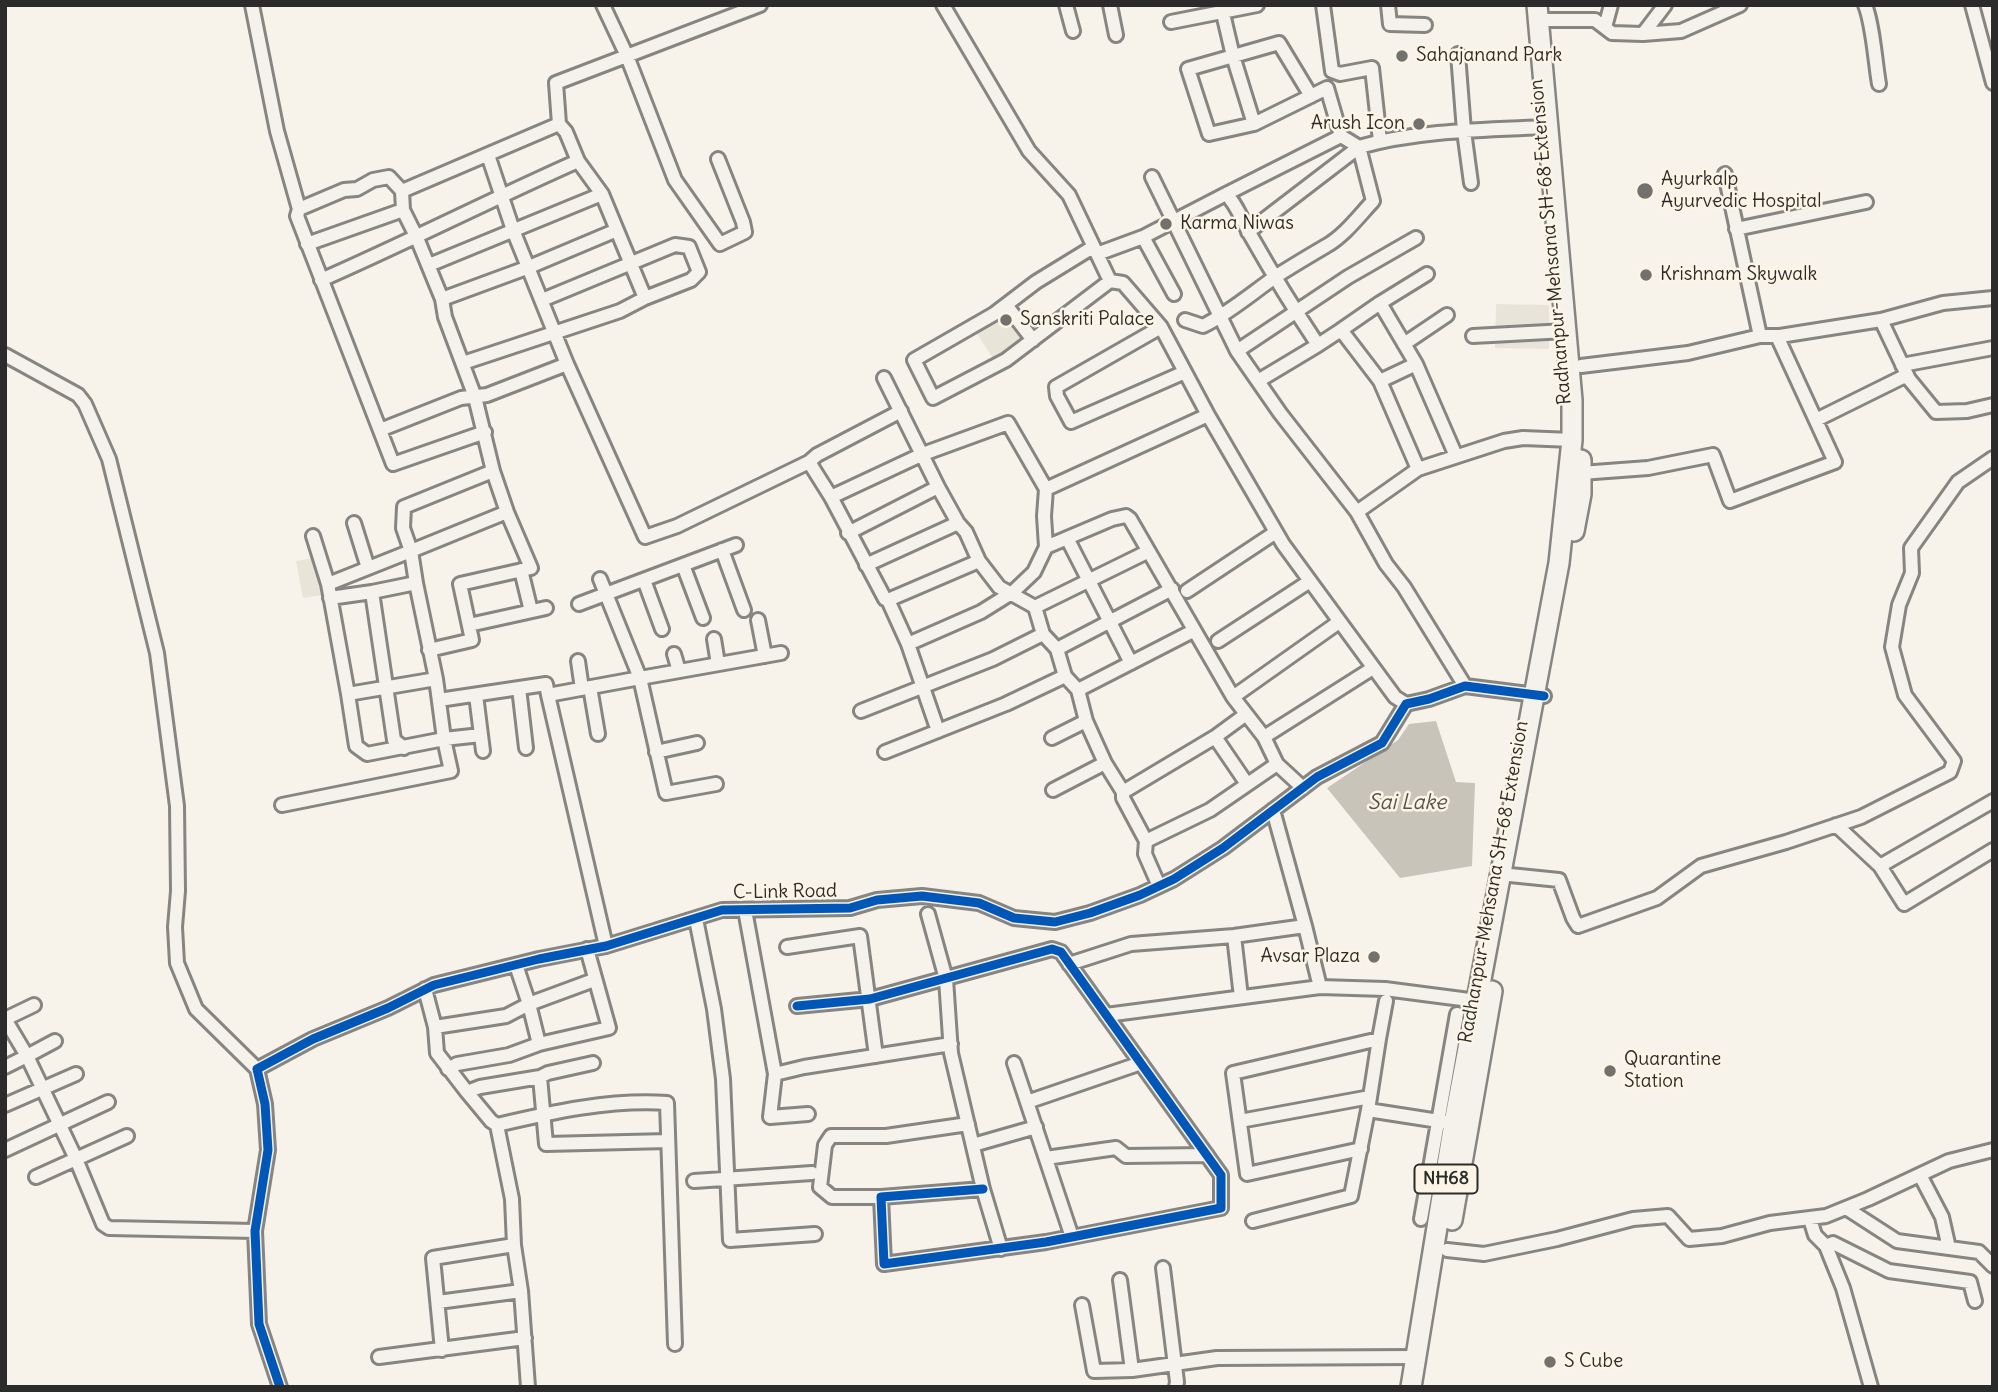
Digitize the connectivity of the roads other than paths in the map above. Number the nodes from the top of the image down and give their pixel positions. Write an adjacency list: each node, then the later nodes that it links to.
1 (252, 5): 47 (street)
2 (603, 5): 24 (street)
3 (760, 5): 24 (street)
4 (943, 5): 58 (street)
5 (1066, 5): 20 (street)
6 (1110, 5): 22 (street)
7 (1257, 5): 15 (street)
8 (1323, 5): 34 (street)
9 (1388, 5): 18 (street)
10 (1611, 5): 19 (street)
11 (1665, 5): 21 (street)
12 (1740, 5): 21 (street)
13 (1865, 5): 27 (street)
14 (1972, 5): 26 (street)
15 (1222, 8): 17 (street); 25 (street)
16 (1544, 12): 19 (street); 31 (highway, NH68); 94 (highway, Radhanpur-Mehsana SH-68 Extension / NH68)
17 (1171, 22)
18 (1425, 25)
19 (1605, 27): 21 (street)
20 (1073, 31)
21 (1643, 34)
22 (1116, 35)
23 (1458, 54): 32 (street)
24 (627, 56): 29 (street); 37 (street)
25 (1233, 56): 28 (street); 30 (street); 30 (street)
26 (1993, 83)
27 (1879, 84)
28 (1311, 96): 30 (street); 33 (street)
29 (559, 124): 36 (street); 38 (street)
30 (1254, 124)
31 (1548, 127): 32 (street); 80 (highway, NH68)
32 (1464, 131): 34 (street); 41 (street)
33 (1341, 136): 35 (street); 44 (street)
34 (1380, 141): 35 (street)
35 (1359, 147): 53 (street); 63 (street)
36 (488, 155): 42 (street); 45 (street)
37 (718, 159)
38 (578, 161): 43 (street); 45 (street)
39 (1725, 174): 50 (street)
40 (1152, 177): 49 (street)
41 (1471, 183)
42 (402, 191): 47 (street); 48 (street)
43 (602, 194): 51 (street); 52 (street)
44 (1226, 194): 49 (street); 53 (street)
45 (502, 195): 51 (street); 55 (street)
46 (1866, 202): 50 (street)
47 (299, 209): 57 (street)
48 (403, 210): 55 (street); 57 (street)
49 (1175, 220): 54 (street); 75 (street)
50 (1737, 229): 83 (street)
51 (513, 230): 60 (street); 61 (street)
52 (617, 230): 59 (street); 61 (street)
53 (1248, 232): 63 (street)
54 (1143, 237): 58 (street); 66 (street)
55 (417, 238): 60 (street); 64 (street)
56 (1416, 238): 73 (street)
57 (307, 244): 64 (street)
58 (1095, 250): 65 (street); 72 (street)
59 (632, 264): 67 (street); 67 (street); 70 (street)
60 (429, 265): 69 (street)
61 (529, 267): 69 (street); 70 (street)
62 (1427, 274): 71 (street)
63 (1274, 277): 73 (street); 75 (street)
64 (321, 280): 105 (street)
65 (1110, 281): 78 (street); 85 (street)
66 (1174, 294)
67 (645, 298): 81 (street)
68 (1993, 298): 77 (street)
69 (442, 299): 91 (street)
70 (542, 300): 81 (street)
71 (1380, 303): 79 (street); 86 (street)
72 (1006, 305): 85 (street); 85 (street)
73 (1295, 311): 87 (street); 89 (street)
74 (1447, 315): 86 (street)
75 (1220, 317): 76 (street); 89 (street)
76 (1185, 320)
77 (1881, 320): 84 (street); 95 (street)
78 (1161, 327): 96 (street); 96 (street)
79 (1341, 330): 87 (street); 98 (street)
80 (1566, 331): 82 (street); 107 (highway, NH68)
81 (555, 332): 91 (street); 93 (street)
82 (1473, 336)
83 (1760, 336): 84 (street); 94 (street)
84 (1777, 336): 104 (street)
85 (1033, 340)
86 (1404, 344): 92 (street)
87 (1318, 345): 99 (street)
88 (1993, 348): 95 (street)
89 (1237, 351): 99 (street)
90 (5, 355): 258 (street)
91 (463, 363): 100 (street)
92 (1416, 364): 98 (street); 109 (street)
93 (567, 365): 100 (street); 111 (street)
94 (1581, 366): 114 (highway, Radhanpur-Mehsana SH-68 Extension / NH68)
95 (1904, 370): 101 (street); 104 (street)
96 (1185, 372): 103 (street)
97 (884, 378): 102 (street)
98 (1380, 381): 112 (street)
99 (1258, 382): 119 (street)
100 (475, 397): 105 (street); 106 (street)
101 (1993, 405)
102 (901, 411): 108 (street); 111 (street)
103 (1208, 415): 116 (street); 122 (street)
104 (1816, 420): 114 (street)
105 (380, 429): 106 (street)
106 (485, 432): 113 (street)
107 (1572, 440): 109 (street); 187 (highway, NH68)
108 (923, 454): 115 (street); 116 (street); 117 (street)
109 (1456, 456): 112 (street)
110 (1993, 457): 217 (street)
111 (809, 462): 117 (street)
112 (1418, 469): 119 (street)
113 (493, 471): 118 (street); 129 (street)
114 (1581, 473): 187 (highway, Radhanpur-Mehsana SH-68 Extension / NH68)
115 (938, 488): 121 (street); 123 (street)
116 (1046, 489): 127 (street)
117 (831, 497): 123 (street)
118 (507, 512): 129 (street); 135 (street)
119 (1357, 512): 178 (street)
120 (354, 523): 134 (street)
121 (958, 523): 131 (street); 133 (street)
122 (1276, 532): 139 (street); 143 (street)
123 (848, 533): 133 (street)
124 (313, 536): 141 (street)
125 (1067, 538): 127 (street); 130 (street); 138 (street)
126 (736, 544): 128 (street)
127 (1046, 547): 145 (street)
128 (722, 550): 132 (street); 152 (street)
129 (411, 551): 134 (street); 140 (street)
130 (1147, 552): 138 (street); 142 (street)
131 (979, 561): 145 (street); 148 (street)
132 (683, 565): 137 (street); 154 (street)
133 (866, 565): 148 (street)
134 (369, 568): 141 (street)
135 (521, 570): 153 (street); 158 (street)
136 (600, 579): 146 (street)
137 (644, 580): 146 (street); 159 (street)
138 (1089, 580): 150 (street); 156 (street)
139 (1310, 580): 157 (street); 163 (street)
140 (416, 583): 144 (street); 166 (street)
141 (328, 584): 147 (street)
142 (1172, 589): 156 (street); 160 (street)
143 (1187, 591)
144 (372, 592): 147 (street); 179 (street)
145 (1013, 592): 150 (street); 164 (street)
146 (606, 595): 149 (street); 176 (street)
147 (330, 598): 184 (street)
148 (888, 600): 164 (street)
149 (579, 604)
150 (1035, 607): 161 (street)
151 (546, 608): 153 (street)
152 (744, 610)
153 (531, 611): 158 (street)
154 (703, 618)
155 (758, 620): 169 (street)
156 (1110, 621): 165 (street); 171 (street)
157 (1339, 622): 173 (street); 188 (street)
158 (469, 625): 166 (street)
159 (662, 629)
160 (1193, 631): 171 (street); 188 (street)
161 (1043, 634): 165 (street); 180 (street)
162 (714, 639): 172 (street)
163 (1218, 641)
164 (908, 644): 180 (street)
165 (1057, 649): 175 (street)
166 (429, 650): 177 (street)
167 (781, 653): 169 (street)
168 (674, 654): 174 (street)
169 (765, 656): 172 (street)
170 (578, 661): 182 (street)
171 (1131, 663): 183 (street)
172 (718, 664): 174 (street)
173 (1373, 668): 190 (street); 198 (street)
174 (679, 671): 176 (street)
175 (1065, 676): 183 (street); 194 (street)
176 (640, 678): 182 (street); 205 (street)
177 (436, 679): 179 (street); 189 (street)
178 (1465, 686): 187 (street); 190 (street)
179 (387, 687): 184 (street); 202 (street)
180 (922, 687): 191 (street); 194 (street)
181 (519, 688): 185 (street); 186 (street); 203 (street)
182 (586, 688): 186 (street); 195 (street)
183 (1078, 690): 193 (street)
184 (348, 694): 202 (street)
185 (476, 695): 189 (street); 196 (street)
186 (548, 695): 228 (street)
187 (1539, 695): 221 (highway, Radhanpur-Mehsana SH-68 Extension / NH68)
188 (1233, 697): 192 (street)
189 (439, 700): 200 (street)
190 (1406, 704): 211 (street, C-Link Road)
191 (861, 711)
192 (1245, 715): 197 (street); 198 (street)
193 (1086, 721): 199 (street); 207 (street)
194 (938, 731): 206 (street)
195 (598, 734)
196 (481, 735): 200 (street); 204 (street)
197 (1215, 737): 210 (street); 213 (street)
198 (1264, 737): 208 (street)
199 (1052, 738)
200 (444, 739): 202 (street); 215 (street)
201 (697, 743): 205 (street)
202 (404, 748)
203 (526, 748)
204 (483, 751)
205 (656, 752): 209 (street)
206 (885, 752)
207 (1105, 763): 212 (street); 213 (street)
208 (1276, 764): 210 (street); 211 (street)
209 (716, 784)
210 (1247, 784): 218 (street)
211 (1303, 788): 216 (street, C-Link Road)
212 (1053, 790)
213 (1123, 792): 218 (street)
214 (1993, 801): 220 (street)
215 (282, 805)
216 (1273, 810): 222 (street, C-Link Road); 226 (street)
217 (1836, 825): 220 (street); 221 (street)
218 (1146, 841): 222 (street)
219 (1993, 850): 220 (street)
220 (1881, 866)
221 (1506, 875): 239 (highway, NH68); 273 (highway, Radhanpur-Mehsana SH-68 Extension / NH68)
222 (1159, 886): 223 (street, C-Link Road)
223 (746, 910): 225 (street, C-Link Road); 261 (street)
224 (928, 914): 233 (street)
225 (696, 919): 228 (street, C-Link Road); 290 (street)
226 (1305, 926): 227 (street); 235 (street)
227 (1234, 936): 231 (street); 237 (street)
228 (606, 946): 230 (street, C-Link Road)
229 (787, 947): 238 (street)
230 (587, 949): 232 (street, C-Link Road); 234 (street)
231 (1069, 964): 233 (street); 245 (street)
232 (516, 965): 236 (street, C-Link Road); 241 (street)
233 (946, 979): 238 (street); 251 (street)
234 (594, 980): 241 (street); 250 (street)
235 (1321, 987): 237 (street); 239 (street)
236 (425, 989): 247 (street); 258 (street, C-Link Road)
237 (1241, 997): 245 (street)
238 (870, 999): 243 (street); 253 (street)
239 (1477, 1001): 273 (highway, NH68)
240 (1386, 1002): 248 (street)
241 (529, 1003): 247 (street); 250 (street)
242 (34, 1006): 246 (street)
243 (797, 1006)
244 (1457, 1014): 273 (street)
245 (1106, 1015): 256 (street)
246 (5, 1019): 252 (street)
247 (435, 1027): 259 (street)
248 (1379, 1039): 265 (street); 272 (street)
249 (55, 1041): 252 (street)
250 (539, 1044): 259 (street)
251 (951, 1044): 253 (street); 274 (street)
252 (27, 1056): 257 (street); 263 (street)
253 (876, 1056): 261 (street)
254 (593, 1063): 262 (street)
255 (1014, 1063): 267 (street)
256 (1141, 1063): 267 (street); 284 (street)
257 (5, 1066)
258 (257, 1069): 298 (street)
259 (448, 1069): 264 (street)
260 (76, 1074): 263 (street)
261 (775, 1074): 271 (street)
262 (540, 1077): 264 (street); 270 (street)
263 (42, 1090): 268 (street); 276 (street)
264 (467, 1092): 275 (street)
265 (1370, 1097): 269 (street); 272 (street)
266 (108, 1102): 276 (street)
267 (1027, 1102): 277 (street)
268 (5, 1105)
269 (1368, 1110): 273 (street); 281 (street)
270 (544, 1114): 275 (street); 279 (street); 279 (street)
271 (808, 1114)
272 (1240, 1121): 281 (street)
273 (1454, 1123): 295 (street); 305 (highway, Radhanpur-Mehsana SH-68 Extension / NH68); 317 (highway, NH68)
274 (968, 1124): 280 (street); 293 (street)
275 (497, 1125): 301 (street)
276 (59, 1126): 282 (street); 286 (street)
277 (1036, 1127): 280 (street); 285 (street)
278 (127, 1136): 286 (street)
279 (668, 1141): 314 (street)
280 (973, 1145): 292 (street)
281 (1361, 1149): 297 (street)
282 (5, 1150)
283 (1993, 1150): 288 (street)
284 (1207, 1155): 285 (street); 300 (street)
285 (1046, 1158): 300 (street)
286 (76, 1159): 289 (street); 298 (street)
287 (812, 1173): 290 (street)
288 (1920, 1175): 294 (street); 303 (street)
289 (36, 1177)
290 (728, 1179): 291 (street); 299 (street)
291 (694, 1181)
292 (983, 1189): 293 (street); 304 (street)
293 (881, 1198): 304 (street)
294 (1846, 1209): 296 (street); 303 (street)
295 (1421, 1219)
296 (1810, 1219): 302 (street); 305 (street)
297 (1253, 1222)
298 (255, 1231): 320 (street)
299 (815, 1234)
300 (1072, 1237): 304 (street)
301 (514, 1245): 309 (street); 311 (street)
302 (1826, 1246): 310 (street); 325 (street)
303 (1949, 1248): 306 (street)
304 (1001, 1249)
305 (1447, 1250): 324 (highway, Radhanpur-Mehsana SH-68 Extension / NH68)
306 (1993, 1266)
307 (1163, 1268): 318 (street)
308 (1120, 1280): 319 (street)
309 (521, 1291): 311 (street); 313 (street)
310 (1975, 1301)
311 (439, 1302): 315 (street)
312 (1082, 1304): 319 (street)
313 (525, 1338): 315 (street); 321 (street)
314 (676, 1344)
315 (442, 1350): 316 (street)
316 (379, 1357)
317 (1417, 1357): 318 (street); 323 (highway, NH68)
318 (1175, 1363): 319 (street); 322 (street)
319 (1132, 1370)
320 (280, 1387)
321 (527, 1387)
322 (1176, 1387)
323 (1411, 1387)
324 (1423, 1387)
325 (1871, 1387)

